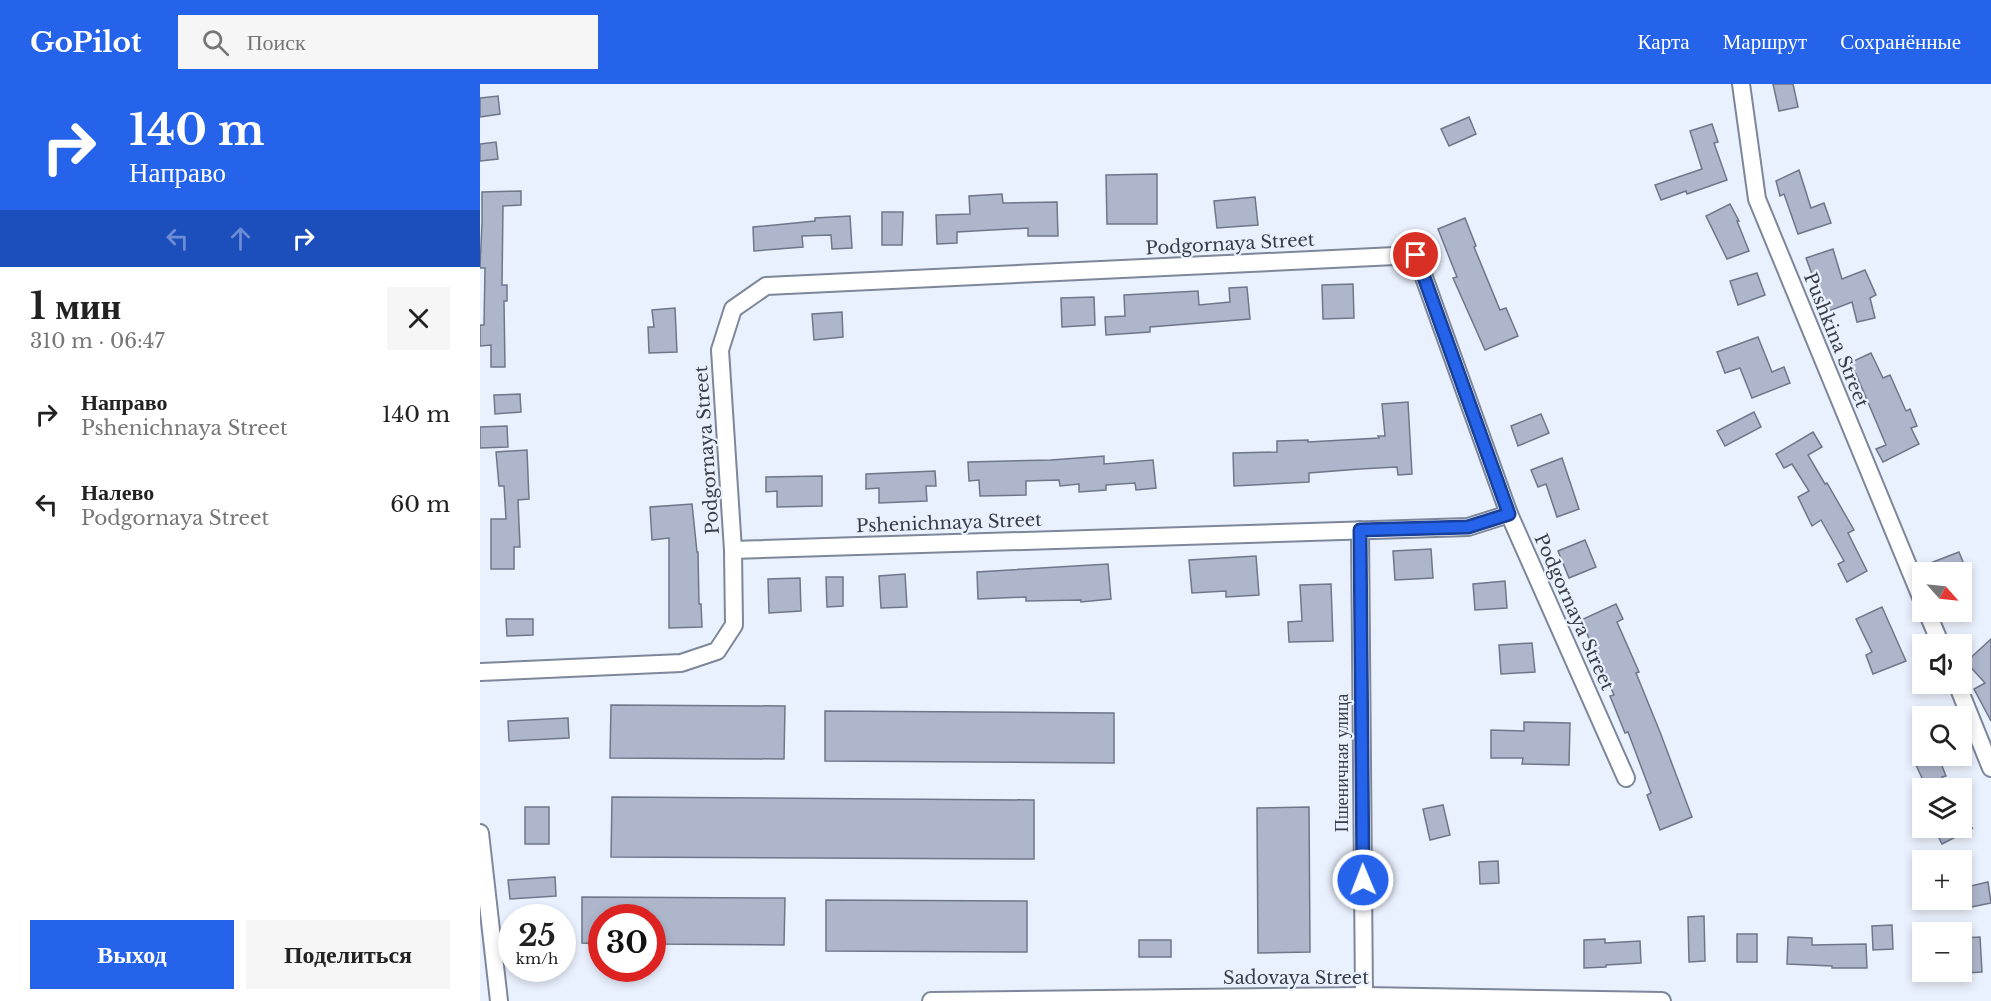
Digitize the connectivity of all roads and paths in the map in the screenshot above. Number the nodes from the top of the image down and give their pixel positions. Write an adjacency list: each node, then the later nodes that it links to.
1 (1741, 84): 5 (street, Pushkina Street)
2 (1509, 514): 3 (street, Pshenichnaya Street); 4 (street, Podgornaya Street); 9 (street, Podgornaya Street)
3 (1360, 530): 4 (street, Pshenichnaya Street); 11 (street, Пшеничная улица)
4 (733, 550): 6 (street)
5 (1912, 575)
6 (480, 672)
7 (1961, 694): 8 (street)
8 (1991, 768)
9 (1626, 778)
10 (480, 833): 12 (street)
11 (1364, 996): 13 (street, Sadovaya Street); 14 (street, Sadovaya Street)
12 (499, 1001)
13 (931, 1001)
14 (1662, 1001)

